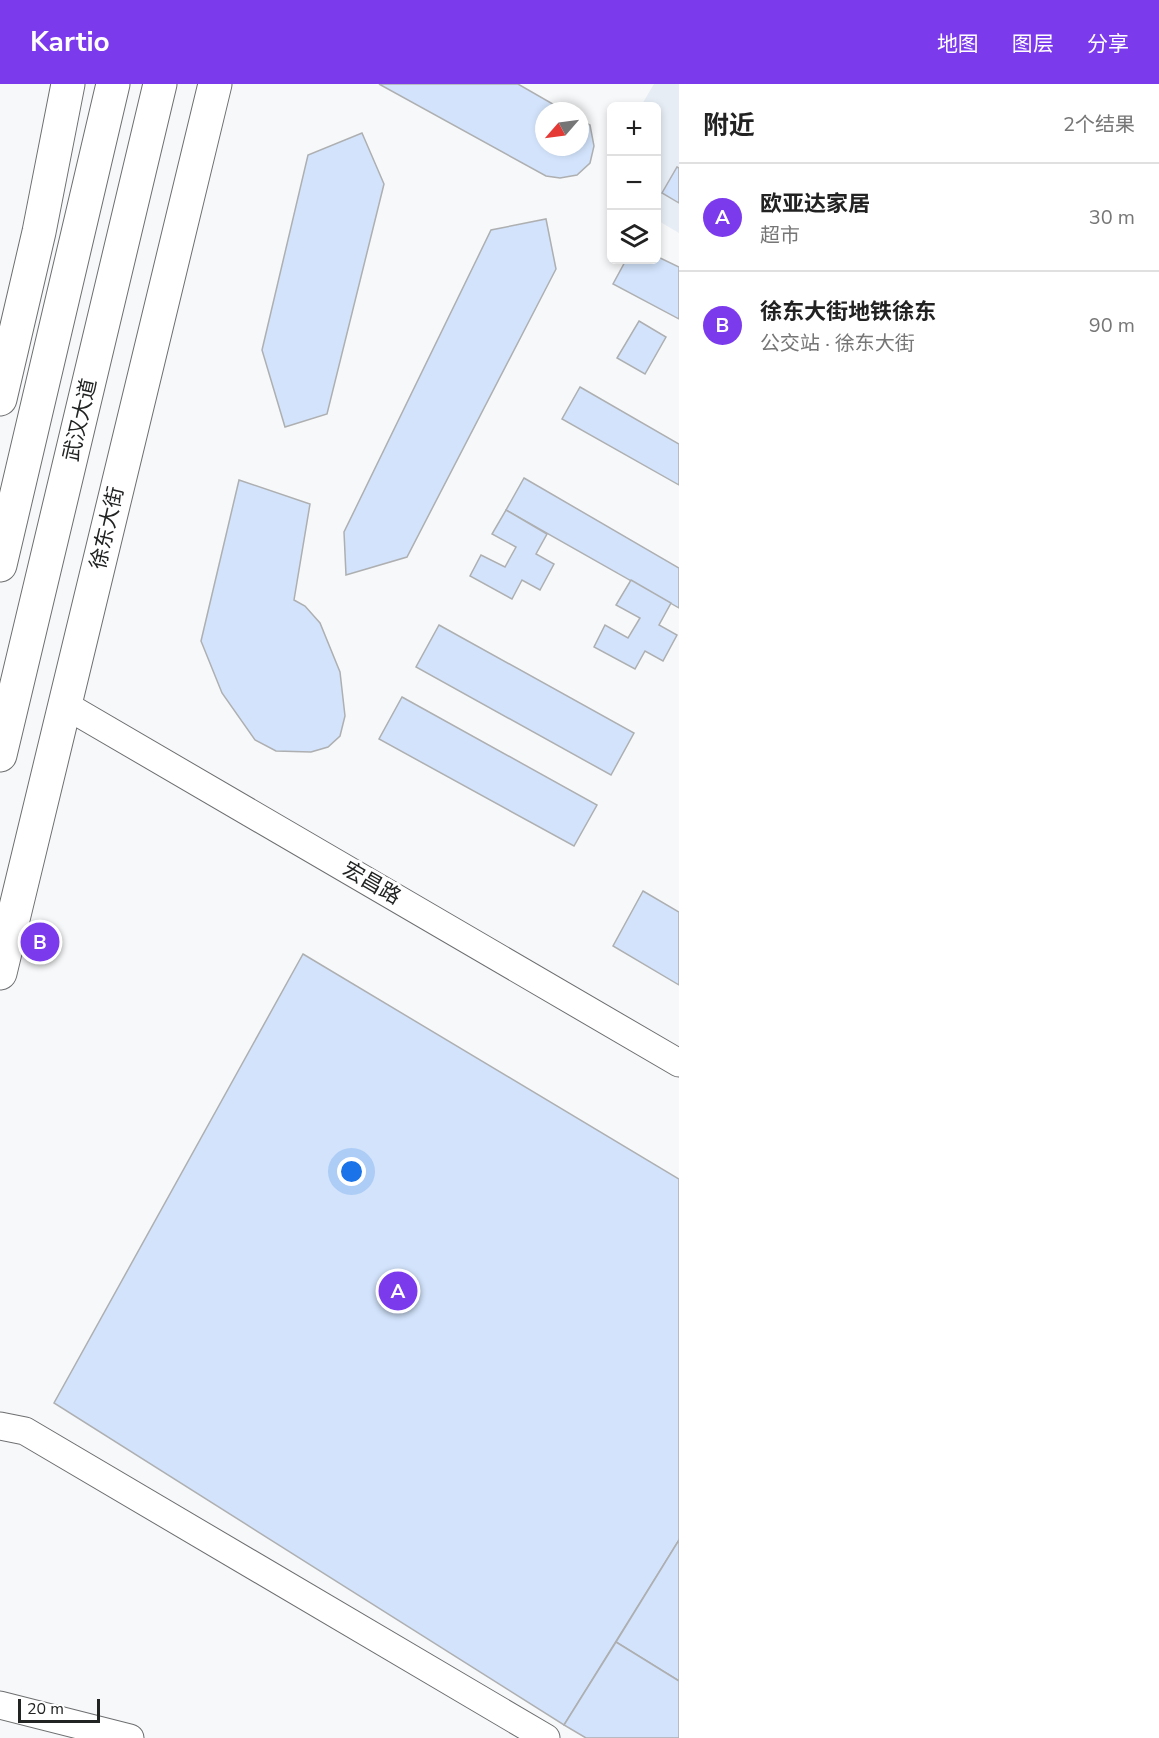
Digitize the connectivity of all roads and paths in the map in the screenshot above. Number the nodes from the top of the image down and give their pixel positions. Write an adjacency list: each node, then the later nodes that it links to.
1 (68, 84): 5 (main road)
2 (114, 84): 6 (main road)
3 (160, 84): 8 (main road, 武汉大道)
4 (215, 84): 7 (main road, 徐东大街)
5 (0, 399)
6 (0, 565)
7 (65, 705): 9 (main road, 徐东大街); 10 (street, 宏昌路)
8 (0, 755)
9 (0, 973)
10 (679, 1063)
11 (0, 1426): 14 (street)
12 (0, 1705): 13 (street)
13 (130, 1738)
14 (546, 1738)

